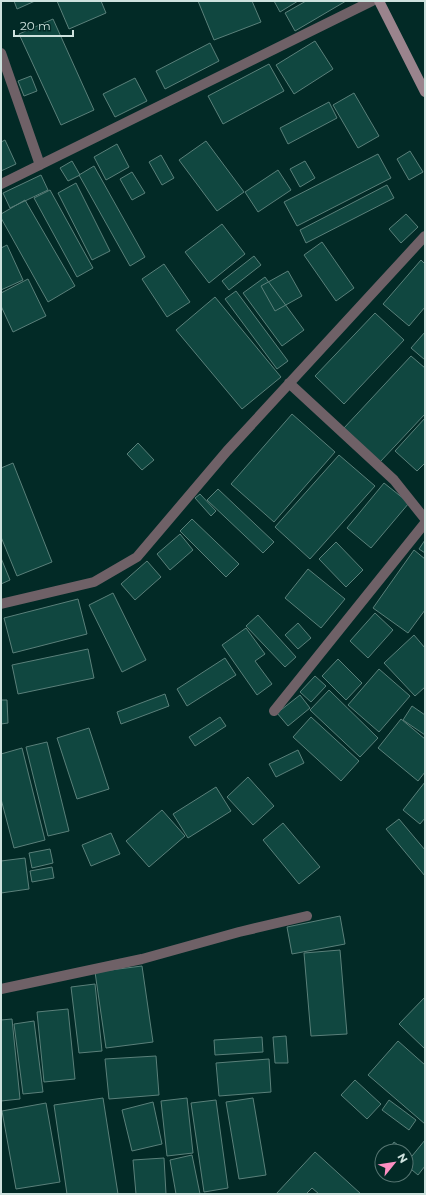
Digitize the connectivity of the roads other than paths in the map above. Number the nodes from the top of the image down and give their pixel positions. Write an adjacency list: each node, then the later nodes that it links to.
1 (372, 1): 5 (street)
2 (379, 1): 4 (main road)
3 (1, 53): 5 (street)
4 (425, 92)
5 (40, 165): 6 (street)
6 (1, 184)
7 (425, 236): 8 (street)
8 (289, 383): 9 (street); 11 (street)
9 (425, 519)
10 (425, 523): 12 (street)
11 (1, 604)
12 (274, 711)
13 (307, 916): 14 (street)
14 (1, 989)

